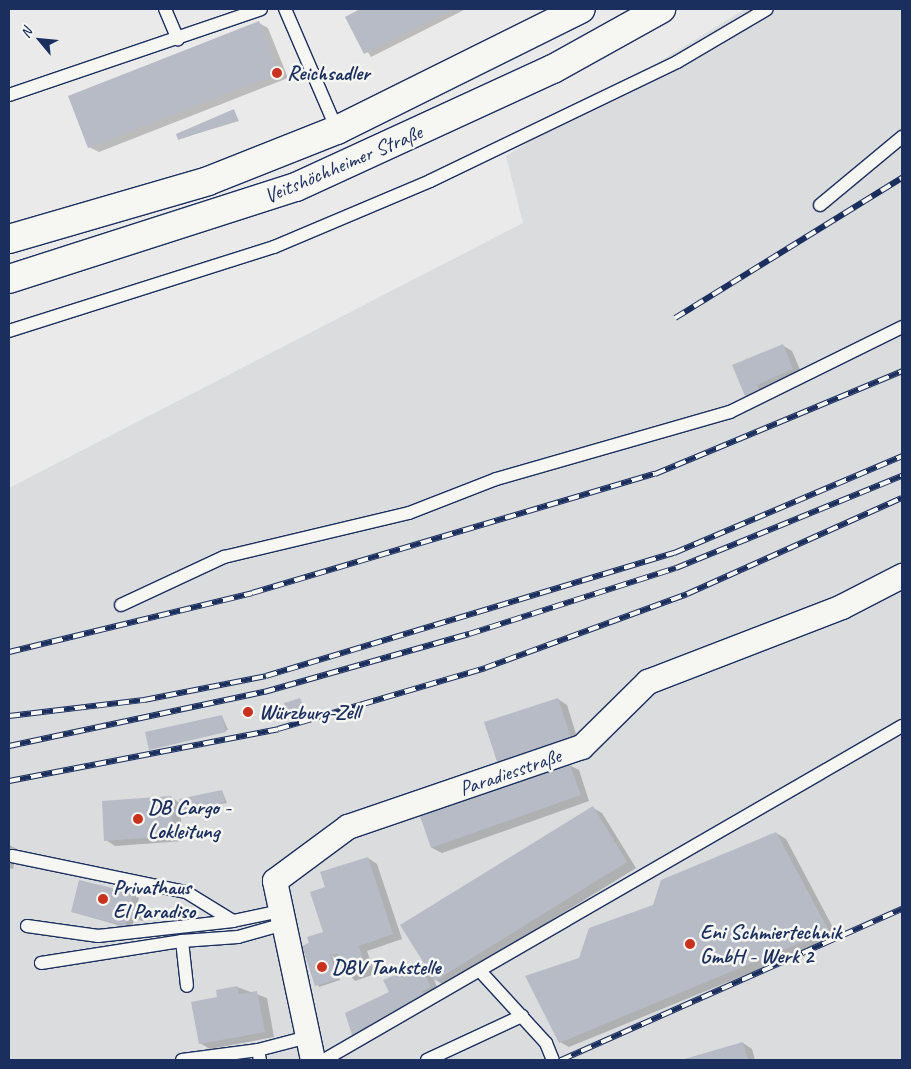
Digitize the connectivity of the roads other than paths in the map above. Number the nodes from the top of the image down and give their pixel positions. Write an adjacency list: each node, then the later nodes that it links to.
1 (165, 9): 7 (lane)
2 (261, 9): 7 (lane)
3 (285, 9): 9 (lane)
4 (581, 9): 9 (highway, Veitshöchheimer Straße)
5 (660, 9): 13 (highway, Veitshöchheimer Straße)
6 (767, 9): 15 (lane)
7 (178, 39): 8 (lane)
8 (9, 95)
9 (337, 130): 12 (highway, Veitshöchheimer Straße)
10 (902, 137): 11 (lane)
11 (820, 205)
12 (9, 239)
13 (9, 279)
14 (902, 327): 17 (lane)
15 (9, 331)
16 (902, 576): 20 (street, Paradiesstraße)
17 (120, 605)
18 (902, 726): 25 (lane)
19 (12, 856): 21 (lane)
20 (282, 917): 21 (lane); 23 (lane); 28 (street, Paradiesstraße)
21 (233, 921): 22 (lane)
22 (26, 926)
23 (182, 941): 24 (lane); 26 (lane)
24 (41, 963)
25 (480, 971): 27 (lane); 32 (lane)
26 (187, 986)
27 (522, 1016): 33 (lane); 34 (lane)
28 (308, 1037): 29 (lane); 31 (street, Paradiesstraße)
29 (259, 1055): 30 (lane)
30 (182, 1060)
31 (313, 1060)
32 (324, 1060)
33 (427, 1060)
34 (553, 1060)

